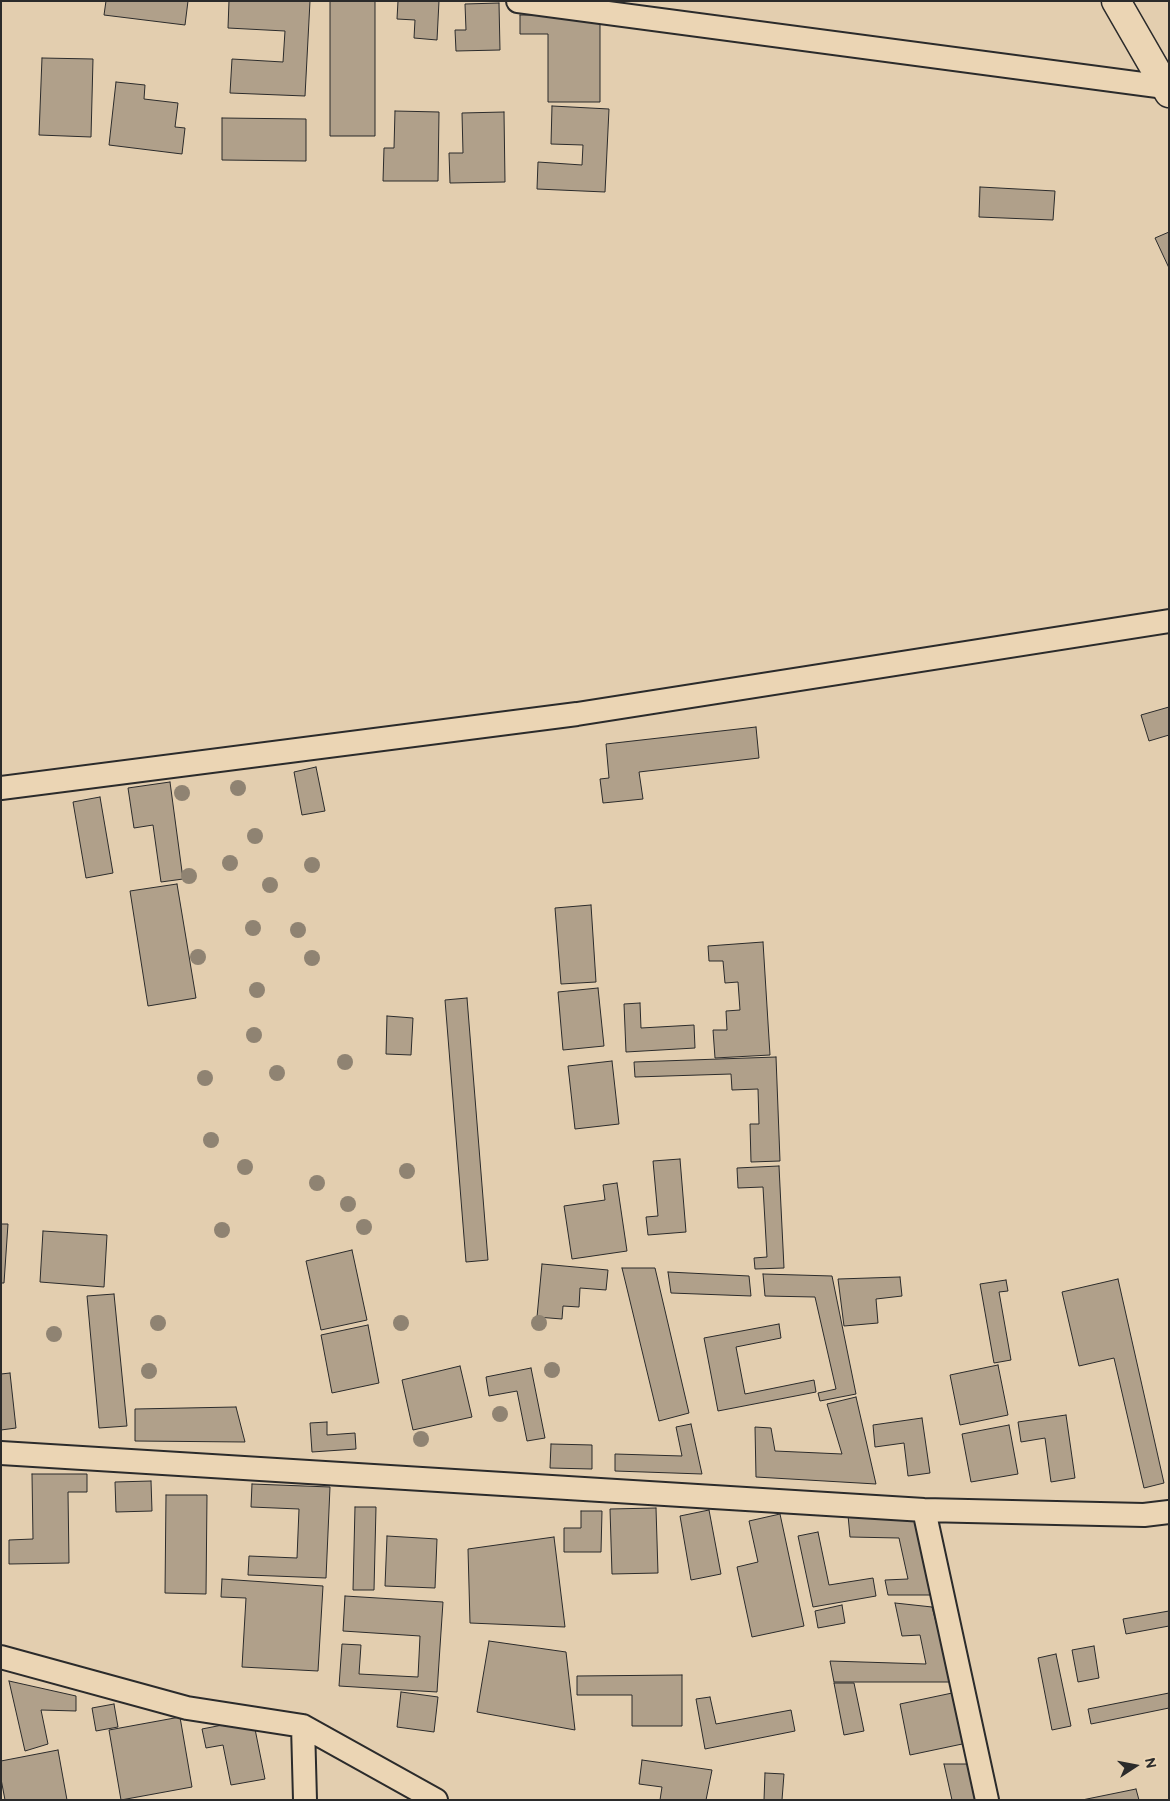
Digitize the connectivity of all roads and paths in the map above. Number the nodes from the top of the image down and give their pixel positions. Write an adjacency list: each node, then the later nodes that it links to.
1 (518, 1): 3 (street)
2 (1116, 1): 3 (street)
3 (1167, 90)
4 (1169, 621): 5 (street)
5 (1, 788)
6 (1, 1453): 7 (street)
7 (924, 1510): 8 (street); 13 (street)
8 (1169, 1512)
9 (1, 1657): 10 (street)
10 (303, 1726): 11 (street); 12 (street)
11 (305, 1800)
12 (436, 1800)
13 (987, 1800)

